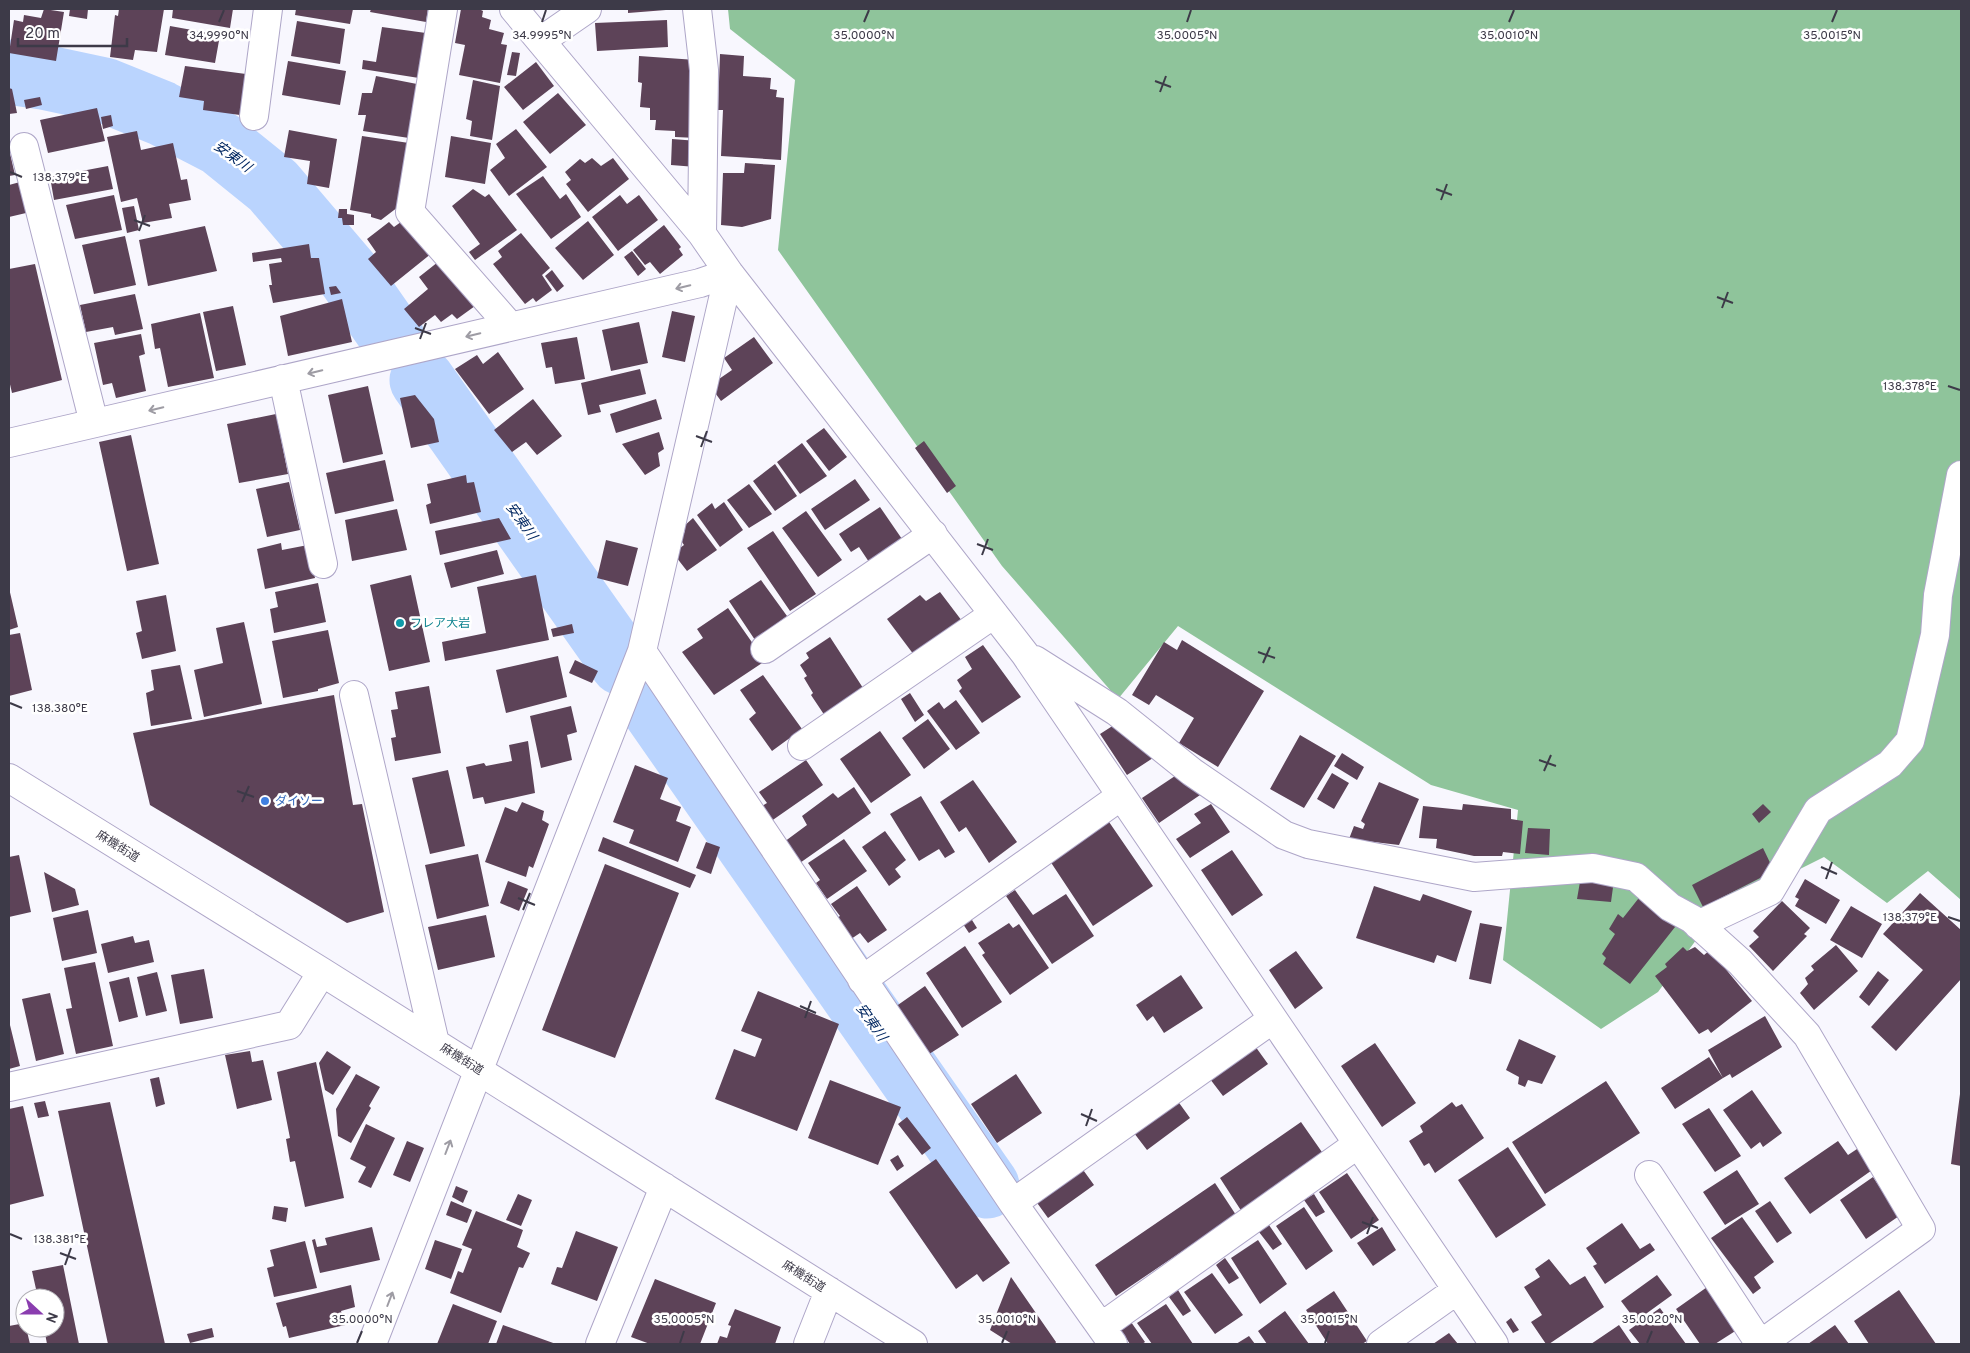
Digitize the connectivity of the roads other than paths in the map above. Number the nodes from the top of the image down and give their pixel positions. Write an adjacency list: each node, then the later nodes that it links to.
1 (268, 9): 7 (street)
2 (443, 9): 11 (street)
3 (514, 9): 6 (street)
4 (587, 9): 6 (street)
5 (697, 9): 9 (street)
6 (542, 40): 9 (street)
7 (254, 116)
8 (24, 147): 13 (street)
9 (702, 234): 10 (street)
10 (729, 273): 11 (street, one-way to 11); 16 (street); 20 (street)
11 (510, 326): 12 (street, one-way to 12)
12 (283, 379): 13 (street, one-way to 13); 17 (street)
13 (94, 423): 14 (street)
14 (9, 443)
15 (1961, 475): 26 (street)
16 (933, 534): 18 (street); 19 (street)
17 (323, 564)
18 (994, 614): 21 (street); 23 (street)
19 (765, 649)
20 (642, 651): 28 (street); 31 (street)
21 (1025, 654): 25 (street); 26 (street)
22 (354, 695): 30 (street)
23 (802, 746)
24 (9, 778): 27 (street, 麻機街道)
25 (1121, 796): 28 (street); 29 (street)
26 (1698, 925): 46 (street)
27 (322, 972): 30 (street, 麻機街道); 32 (street)
28 (862, 980): 36 (street)
29 (1273, 1019): 33 (street); 36 (street)
30 (435, 1043): 31 (street, 麻機街道)
31 (478, 1069): 35 (street, 麻機街道); 40 (street, one-way to 31)
32 (9, 1087)
33 (1358, 1144): 37 (street); 39 (street)
34 (1649, 1175): 46 (street)
35 (664, 1187): 38 (street, 麻機街道); 41 (street)
36 (1013, 1203): 39 (street)
37 (1457, 1290): 44 (street); 45 (street)
38 (829, 1291): 42 (street); 43 (street, 麻機街道)
39 (1107, 1336)
40 (372, 1344)
41 (600, 1344)
42 (808, 1344)
43 (913, 1344)
44 (1382, 1344)
45 (1494, 1344)
46 (1760, 1344)

